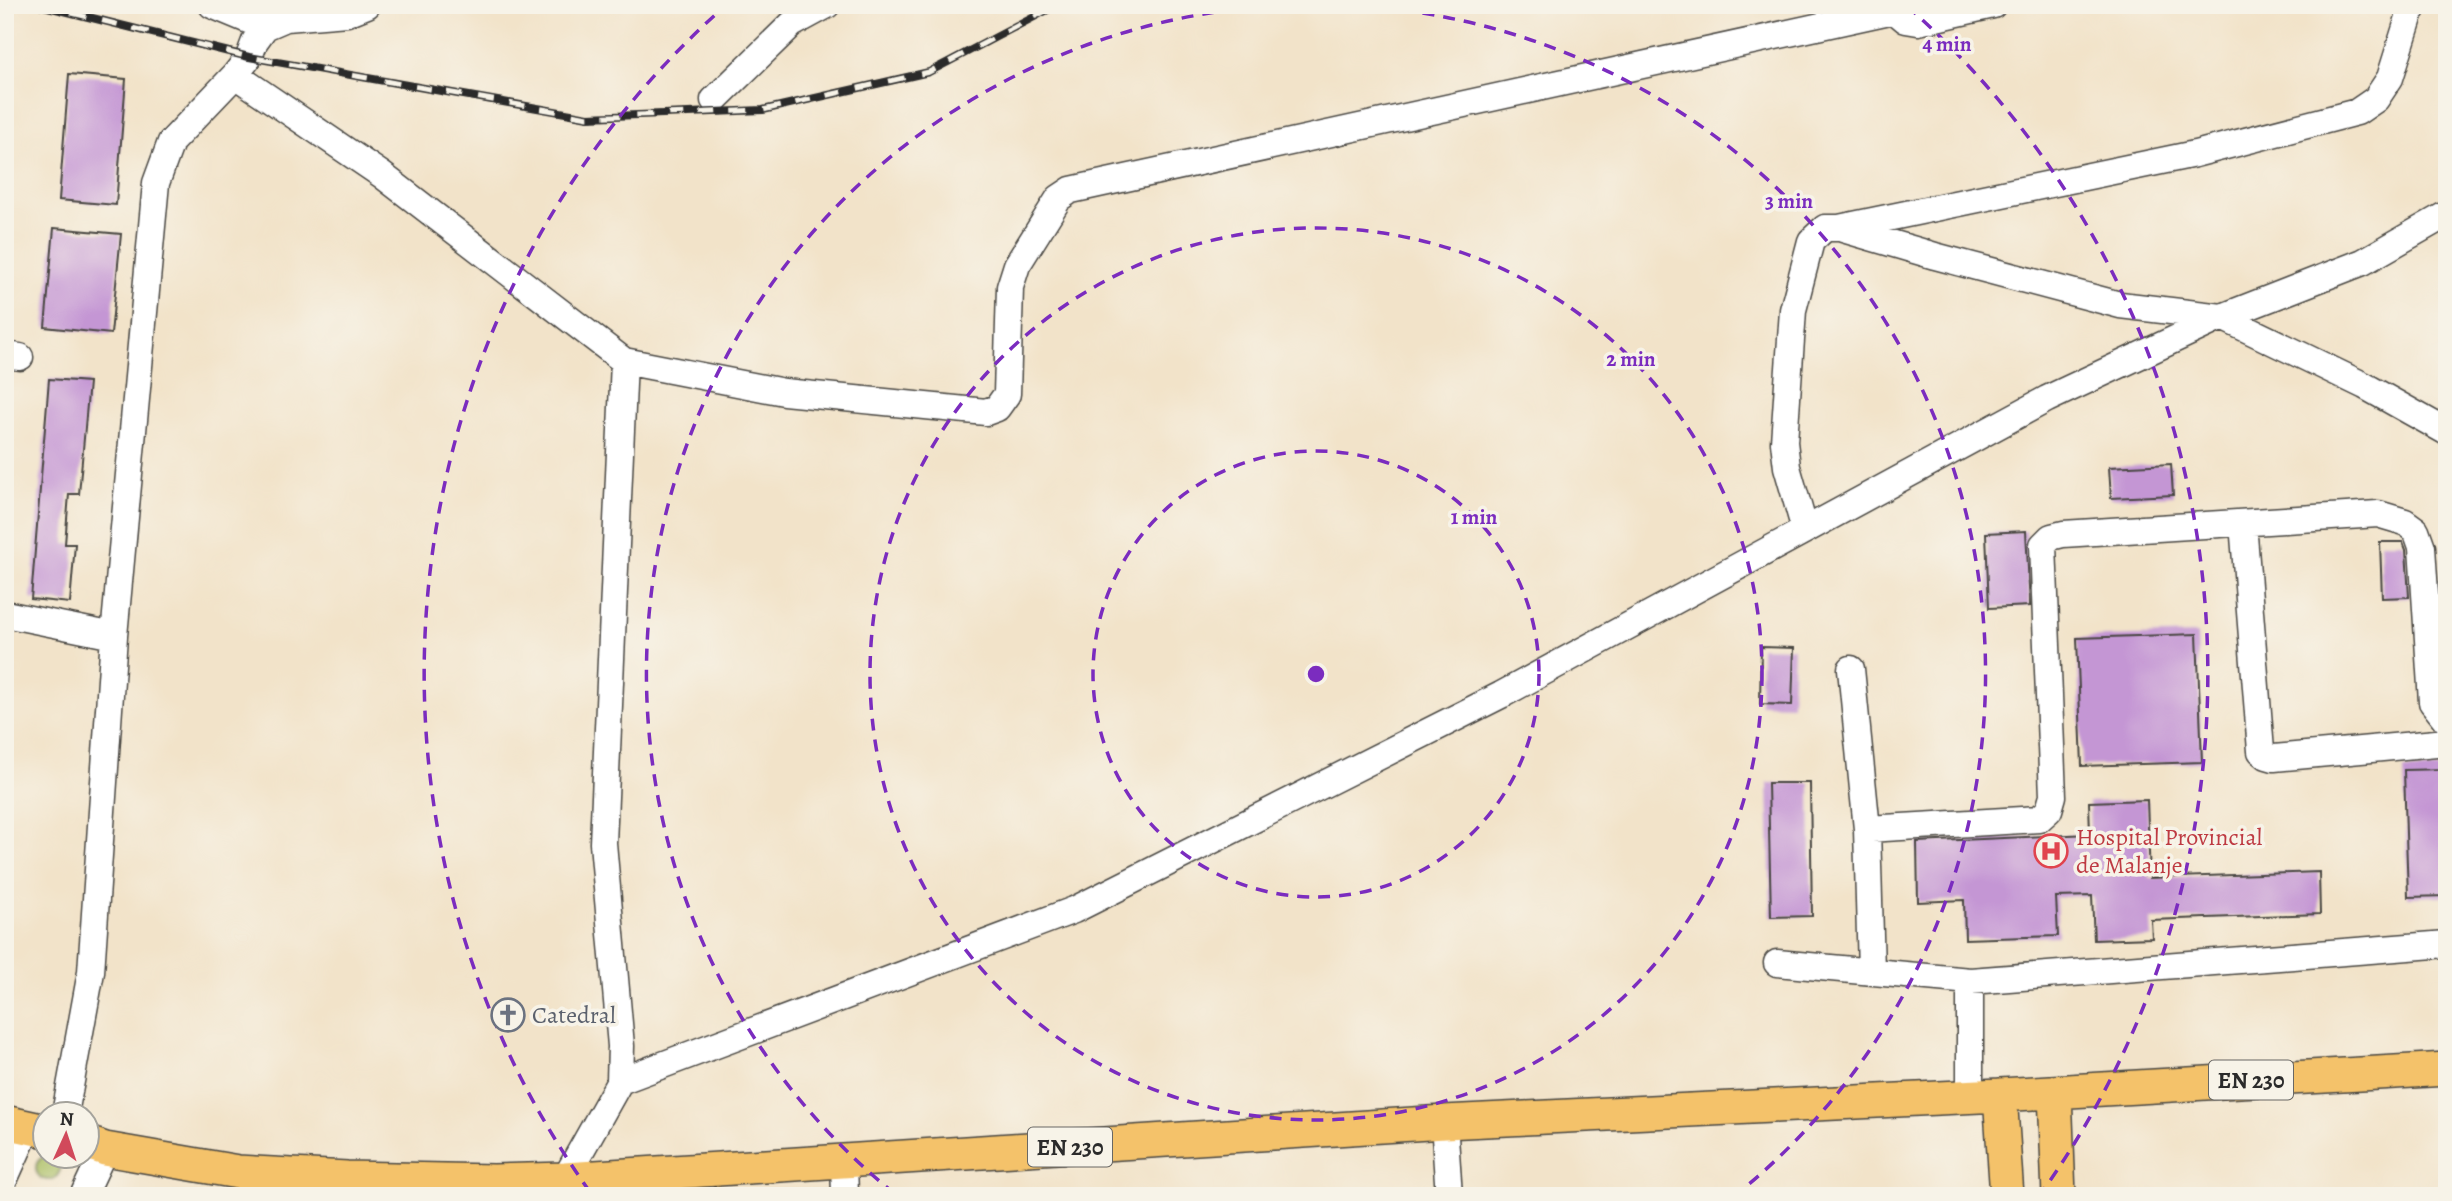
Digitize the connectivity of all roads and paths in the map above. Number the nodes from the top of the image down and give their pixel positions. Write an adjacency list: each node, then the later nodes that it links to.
1 (212, 5): 7 (street)
2 (367, 5): 7 (street)
3 (827, 5): 9 (street)
4 (1993, 5): 6 (street)
5 (2413, 5): 11 (street)
6 (1894, 8): 13 (street)
7 (265, 27): 8 (street)
8 (236, 75): 13 (street); 18 (street)
9 (713, 100)
10 (2447, 214): 12 (street)
11 (1839, 228): 12 (street); 16 (street)
12 (2222, 317): 14 (street); 16 (street)
13 (624, 361): 28 (street)
14 (2447, 432)
15 (2243, 523): 20 (street); 21 (street); 22 (street)
16 (1805, 530): 28 (street)
17 (5, 614): 18 (street)
18 (114, 636): 31 (street)
19 (1851, 669): 22 (street)
20 (2447, 721)
21 (2447, 742)
22 (1867, 829): 25 (street)
23 (2447, 944): 26 (street)
24 (1777, 962): 25 (street)
25 (1871, 971): 26 (street)
26 (1970, 981): 30 (street)
27 (2447, 1069): 29 (main road, EN 230)
28 (620, 1081): 38 (street)
29 (2055, 1092): 30 (main road, EN 230); 44 (main road)
30 (1985, 1096): 32 (main road, EN 230); 43 (main road)
31 (68, 1100)
32 (1444, 1122): 35 (main road, EN 230); 42 (street)
33 (26, 1127): 37 (street)
34 (102, 1147): 39 (main road, EN 230)
35 (844, 1161): 38 (main road, EN 230); 41 (street)
36 (90, 1170): 40 (street)
37 (5, 1178)
38 (565, 1179): 39 (main road, EN 230)
39 (493, 1189)
40 (83, 1196)
41 (845, 1196)
42 (1449, 1196)
43 (2007, 1196)
44 (2059, 1196)

